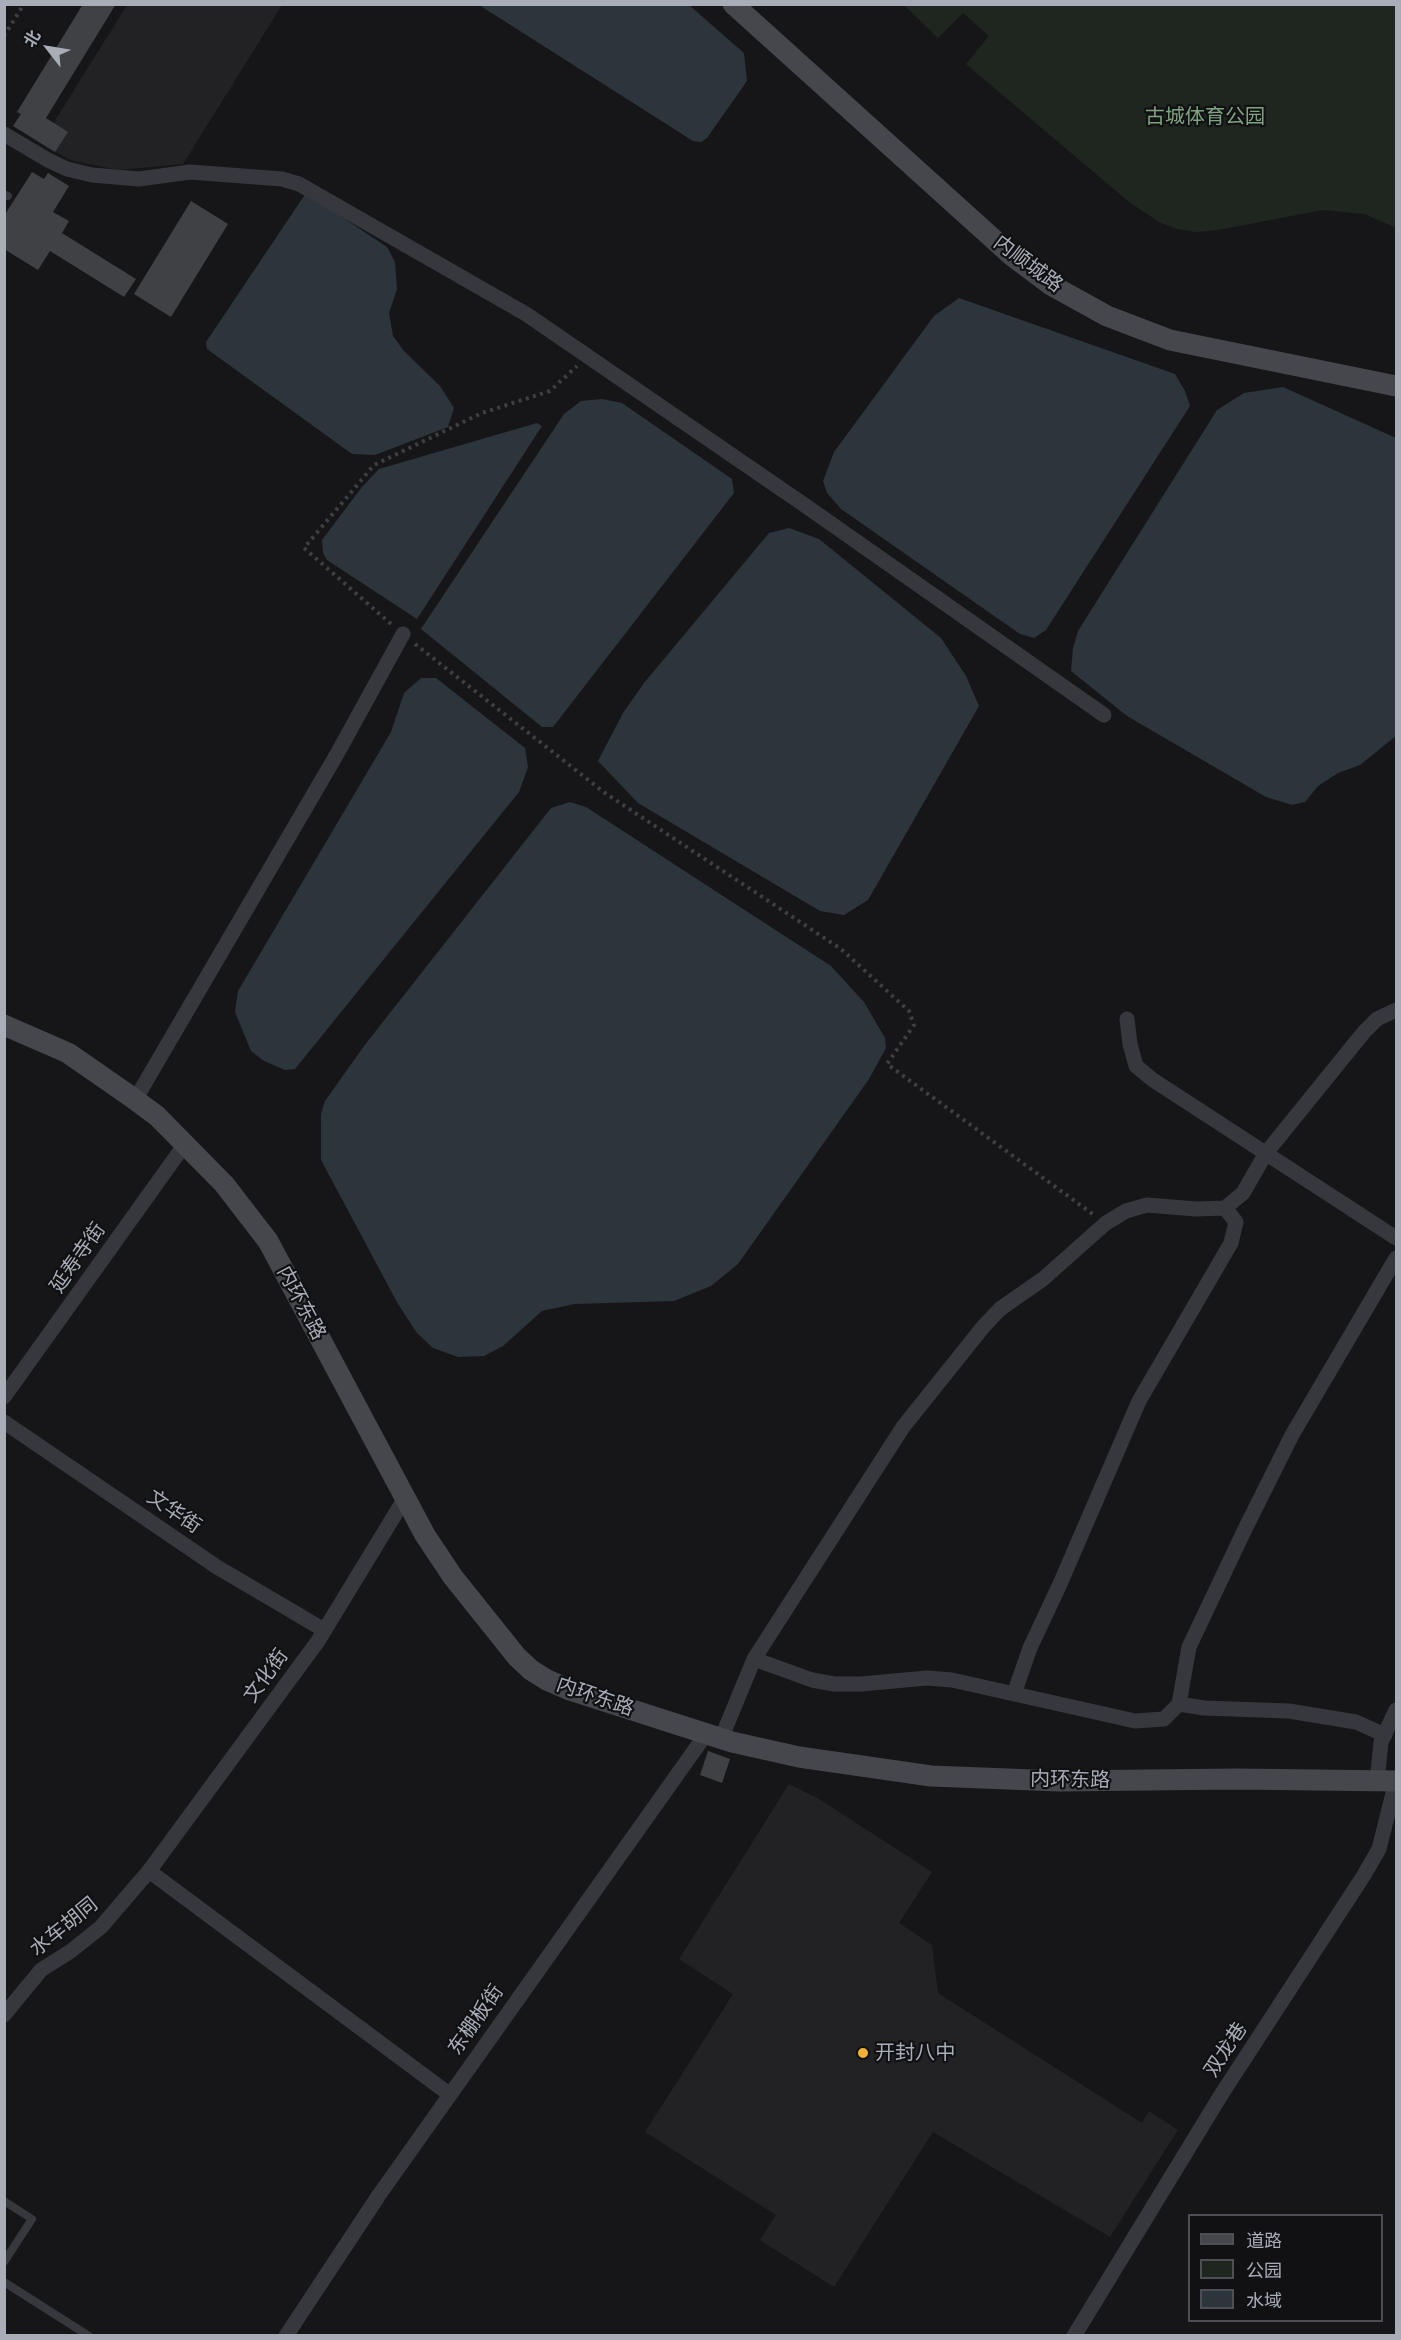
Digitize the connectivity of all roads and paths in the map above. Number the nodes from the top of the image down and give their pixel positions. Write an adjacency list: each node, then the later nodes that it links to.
1 (24, 4): 3 (path)
2 (733, 4): 6 (street, 内顺城路)
3 (4, 36)
4 (4, 134): 5 (street)
5 (588, 356): 7 (path); 8 (street)
6 (1396, 386)
7 (403, 634): 12 (street); 16 (path)
8 (1104, 715)
9 (1396, 1010): 14 (street)
10 (1127, 1019): 14 (street)
11 (4, 1025): 12 (street, 内环东路)
12 (135, 1100): 13 (street, 内环东路)
13 (185, 1144): 19 (street, 延寿寺街); 21 (street, 内环东路)
14 (1266, 1153): 15 (street); 17 (street)
15 (1225, 1208): 16 (street, 东棚板街); 24 (street)
16 (1106, 1223): 23 (street, 东棚板街)
17 (1396, 1238)
18 (1396, 1258): 25 (street)
19 (4, 1397)
20 (4, 1422): 22 (street, 文华街)
21 (405, 1498): 22 (street, 文化街); 28 (street, 内环东路)
22 (324, 1630): 30 (street, 文化街)
23 (754, 1659): 24 (street); 28 (street, 东棚板街)
24 (1014, 1694): 25 (street)
25 (1179, 1704): 27 (street)
26 (1396, 1710): 27 (street, 双龙巷)
27 (1385, 1735): 29 (street, 双龙巷)
28 (713, 1736): 29 (street, 内环东路); 32 (street, 东棚板街)
29 (1390, 1781): 38 (street, 双龙巷)
30 (149, 1871): 31 (street, 水车胡同); 32 (street)
31 (4, 2015)
32 (450, 2094): 37 (street, 东棚板街)
33 (4, 2201): 34 (lane)
34 (4, 2262)
35 (4, 2282): 36 (lane)
36 (89, 2336)
37 (286, 2336)
38 (1074, 2336)

